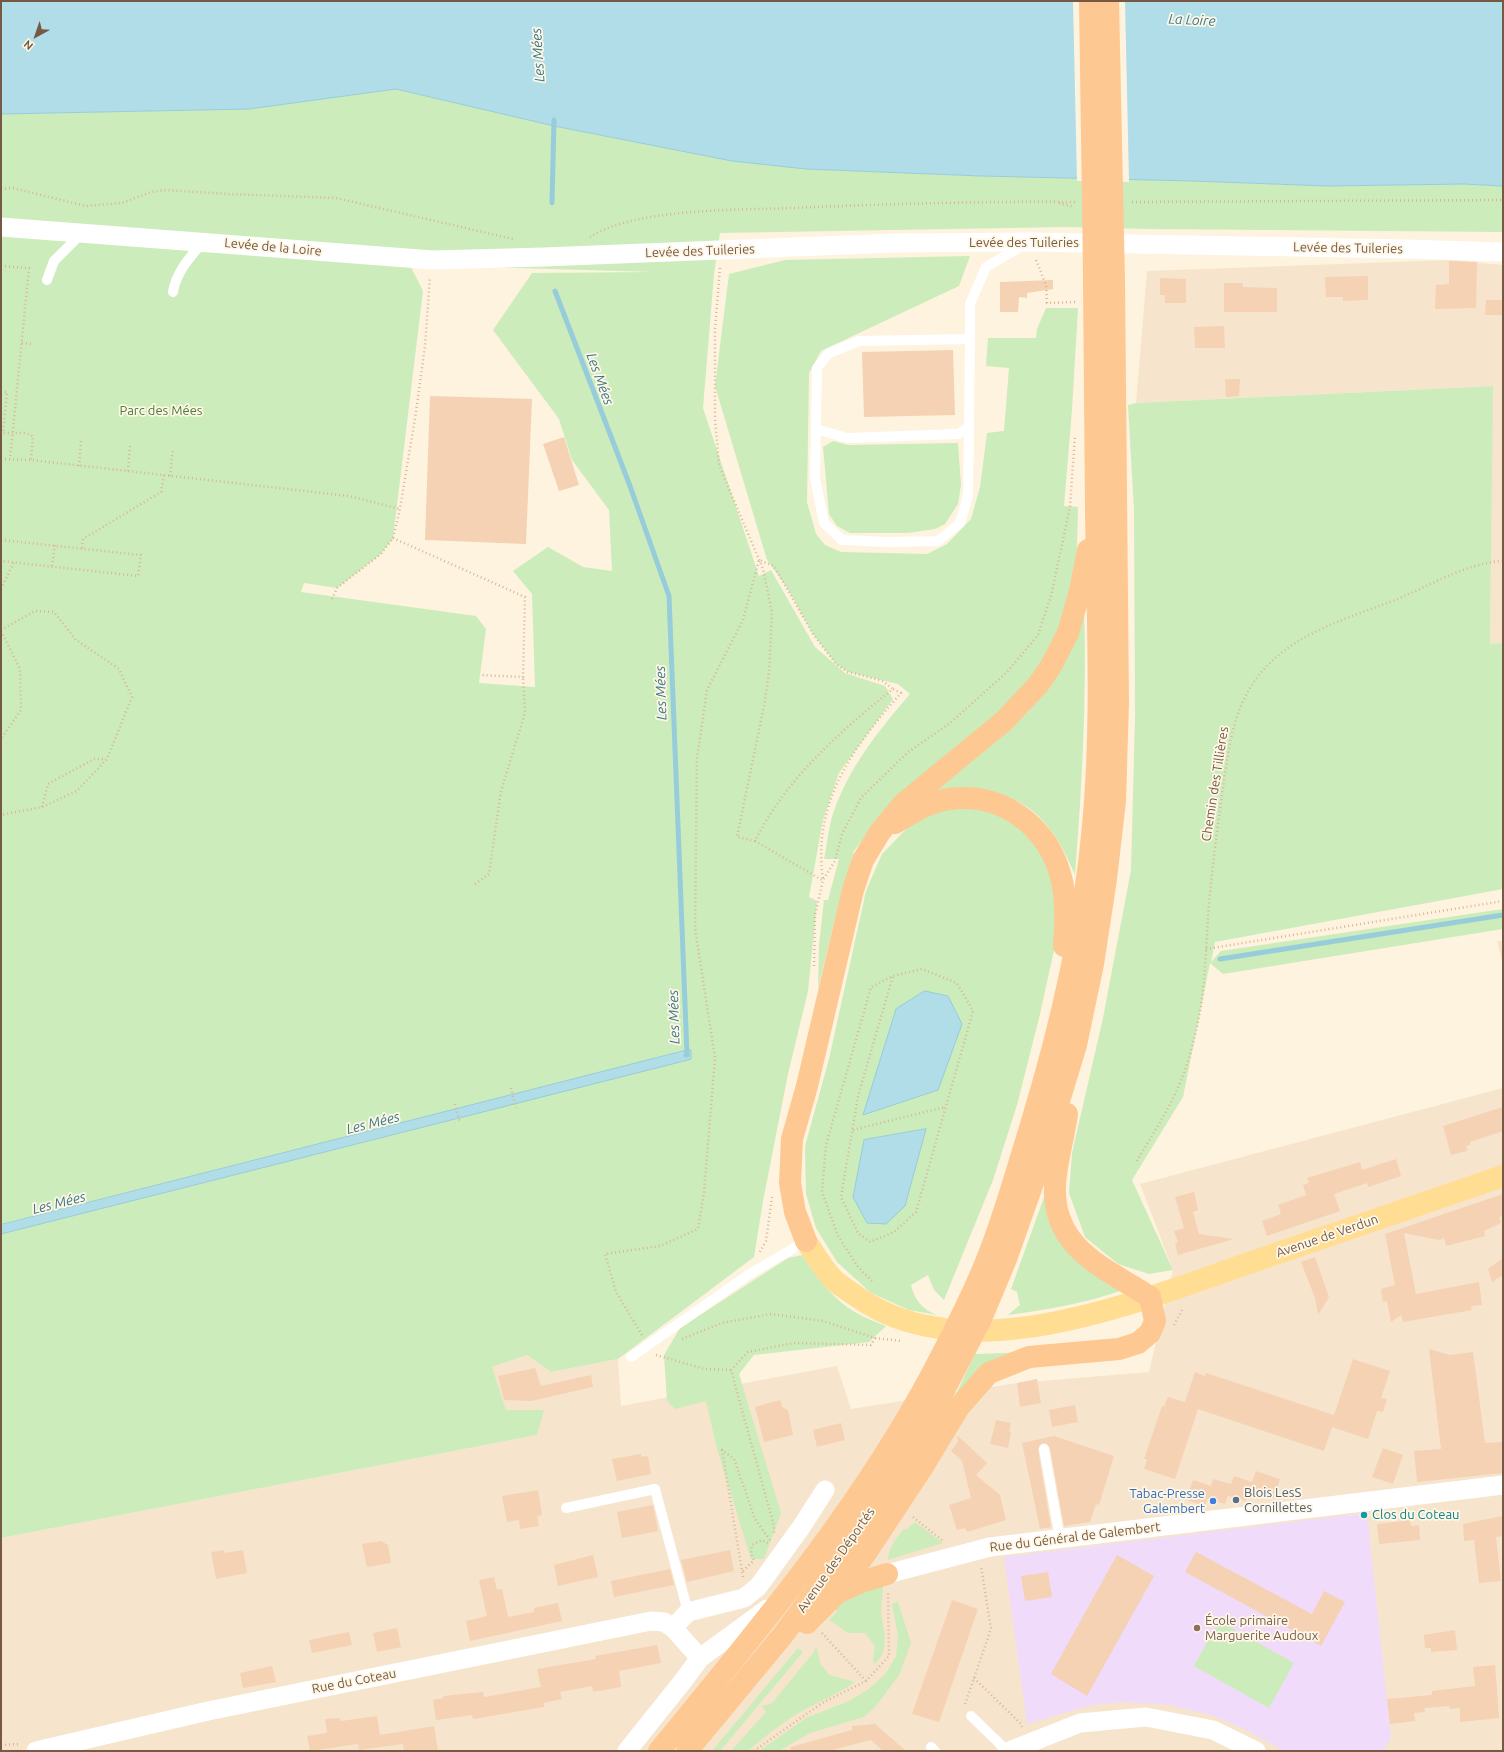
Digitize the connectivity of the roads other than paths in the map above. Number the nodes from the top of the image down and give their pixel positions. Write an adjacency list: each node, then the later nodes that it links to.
1 (1090, 1): 10 (highway)
2 (1108, 1): 10 (highway)
3 (1, 227): 4 (street, Levée de la Loire)
4 (82, 233): 5 (street, Levée de la Loire); 9 (lane)
5 (203, 242): 8 (street, Levée de la Loire); 11 (lane)
6 (1029, 242): 7 (street, Levée des Tuileries); 8 (street, Levée des Tuileries); 12 (lane)
7 (1503, 252)
8 (544, 257)
9 (47, 280)
10 (1105, 281): 15 (highway); 17 (highway)
11 (173, 292)
12 (970, 339): 13 (lane); 14 (lane)
13 (969, 428): 14 (lane); 14 (lane)
14 (816, 429)
15 (1096, 509): 16 (highway); 18 (highway)
16 (880, 832): 18 (highway); 20 (highway)
17 (1076, 1045): 21 (highway); 22 (highway)
18 (1053, 1050): 22 (highway)
19 (1503, 1176): 21 (main road, Avenue de Verdun)
20 (806, 1241): 21 (main road, Avenue de Verdun); 24 (lane)
21 (1150, 1298): 30 (highway)
22 (971, 1318): 23 (highway)
23 (953, 1353): 32 (highway, Avenue des Déportés); 33 (highway, Avenue des Déportés)
24 (631, 1357)
25 (1044, 1449): 29 (lane)
26 (1503, 1485): 29 (street, Rue du Général de Galembert)
27 (825, 1490): 34 (street)
28 (566, 1508): 34 (lane)
29 (1060, 1539): 31 (street, Rue du Général de Galembert)
30 (868, 1550): 31 (highway); 33 (highway)
31 (887, 1583): 33 (highway)
32 (785, 1594): 36 (street, Avenue des Déportés); 40 (highway, Avenue des Déportés)
33 (824, 1598): 41 (highway)
34 (688, 1612): 35 (street)
35 (673, 1628): 36 (street); 38 (street, Rue du Coteau)
36 (700, 1658): 39 (street, Avenue des Déportés)
37 (971, 1716): 42 (lane)
38 (36, 1751)
39 (627, 1751)
40 (659, 1751)
41 (687, 1751)
42 (1004, 1751)
43 (1009, 1751): 44 (street)
44 (1256, 1751)

